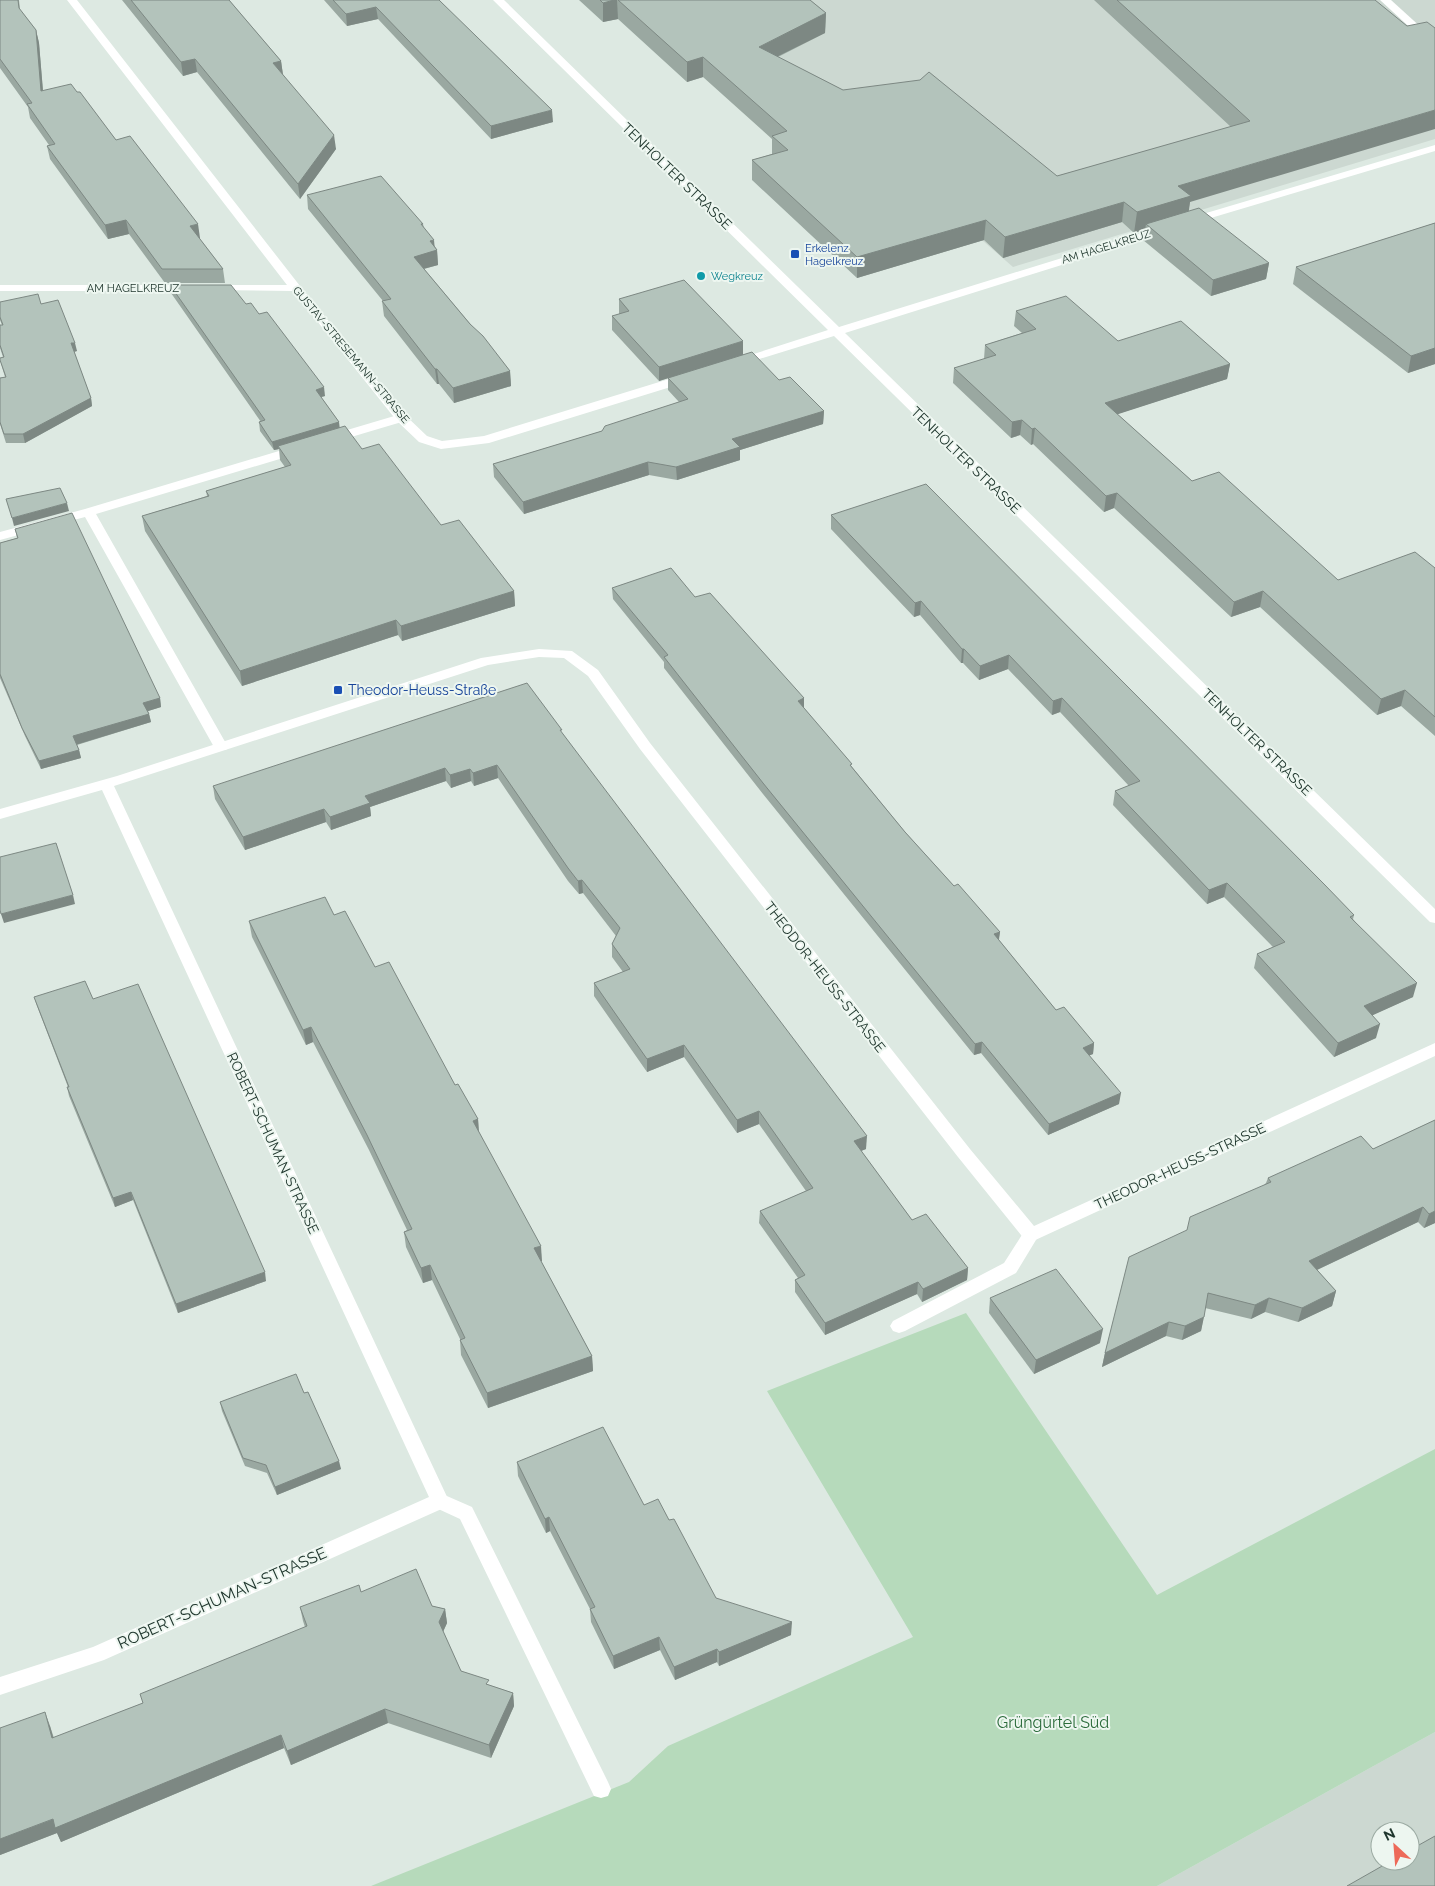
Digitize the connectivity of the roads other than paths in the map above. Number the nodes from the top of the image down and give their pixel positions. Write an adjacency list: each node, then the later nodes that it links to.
1 (72, 0): 7 (street, GUSTAV-STRESEMANN-STRASSE)
2 (498, 0): 8 (street, TENHOLTER STRASSE)
3 (1385, 0): 4 (street)
4 (1435, 45)
5 (1435, 148): 8 (street, AM HAGELKREUZ)
6 (0, 288): 7 (street, AM HAGELKREUZ)
7 (296, 288): 11 (street, GUSTAV-STRESEMANN-STRASSE)
8 (836, 332): 9 (street); 17 (street, TENHOLTER STRASSE)
9 (732, 364)
10 (694, 376): 11 (street, GUSTAV-STRESEMANN-STRASSE)
11 (401, 418): 12 (street)
12 (89, 512): 13 (street); 14 (street)
13 (0, 536)
14 (221, 747): 15 (street, THEODOR-HEUSS-STRASSE); 19 (street, THEODOR-HEUSS-STRASSE)
15 (106, 784): 16 (street, THEODOR-HEUSS-STRASSE); 21 (street, ROBERT-SCHUMAN-STRASSE)
16 (0, 814)
17 (1435, 918)
18 (1435, 1049): 19 (street, THEODOR-HEUSS-STRASSE)
19 (1030, 1235): 20 (street)
20 (899, 1326)
21 (440, 1501): 22 (street, ROBERT-SCHUMAN-STRASSE); 23 (street)
22 (0, 1686)
23 (601, 1789)

